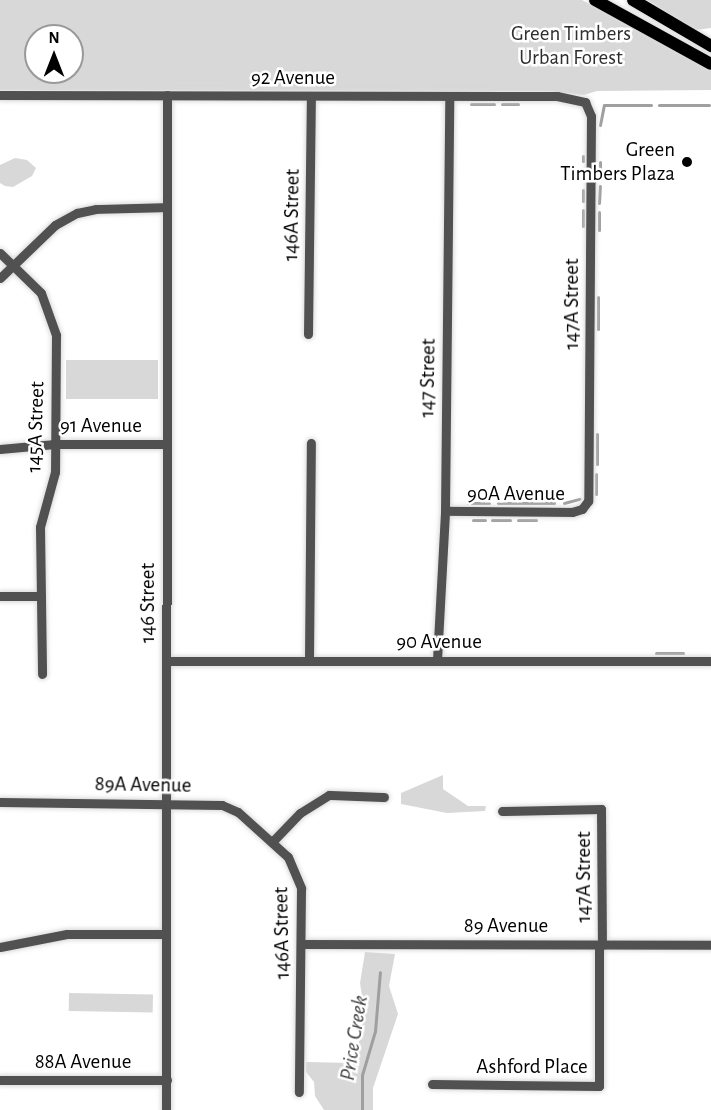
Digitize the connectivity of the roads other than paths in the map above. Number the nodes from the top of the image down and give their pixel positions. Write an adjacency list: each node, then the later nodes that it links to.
1 (596, 0): 6 (main road)
2 (633, 0): 4 (main road)
3 (711, 33): 4 (main road)
4 (698, 38): 5 (main road)
5 (711, 46)
6 (711, 64)
7 (0, 95): 8 (street, 92 Avenue)
8 (167, 95): 9 (street, 92 Avenue); 12 (street, 146 Street)
9 (311, 96): 10 (street, 92 Avenue); 16 (street, 146A Street)
10 (449, 96): 11 (street, 92 Avenue); 22 (street, 147 Street)
11 (585, 102): 21 (street, 147A Street)
12 (166, 207): 14 (street); 19 (street, 146 Street)
13 (0, 252): 14 (street, 145A Street)
14 (13, 266): 15 (street); 18 (street, 145A Street)
15 (0, 278)
16 (308, 334)
17 (311, 443): 25 (street)
18 (55, 444): 19 (street, 91 Avenue); 20 (street, 91 Avenue); 24 (street, 145A Street)
19 (166, 444): 27 (street, 146 Street)
20 (0, 449)
21 (585, 506): 22 (street, 90A Avenue)
22 (445, 511): 26 (street, 147 Street)
23 (0, 596): 24 (street)
24 (41, 596): 29 (street, 145A Street)
25 (309, 659): 26 (street, 90 Avenue); 27 (street, 90 Avenue)
26 (437, 660): 28 (street, 90 Avenue)
27 (166, 661): 32 (street, 146 Street)
28 (711, 661)
29 (42, 675)
30 (384, 797): 34 (street)
31 (0, 802): 32 (street, 89A Avenue)
32 (167, 802): 34 (street, 89A Avenue); 35 (street, 146 Street)
33 (502, 811): 37 (street, 147A Street)
34 (272, 842): 36 (street, 146A Street)
35 (166, 934): 39 (street); 41 (street, 146 Street)
36 (301, 944): 37 (street, 89 Avenue); 43 (street, 146A Street)
37 (601, 945): 38 (street, 89 Avenue); 42 (street, Ashford Place)
38 (711, 945)
39 (0, 947)
40 (0, 1080): 41 (street, 88A Avenue)
41 (166, 1080): 44 (street, 146 Street)
42 (432, 1084)
43 (299, 1092)
44 (166, 1110)

